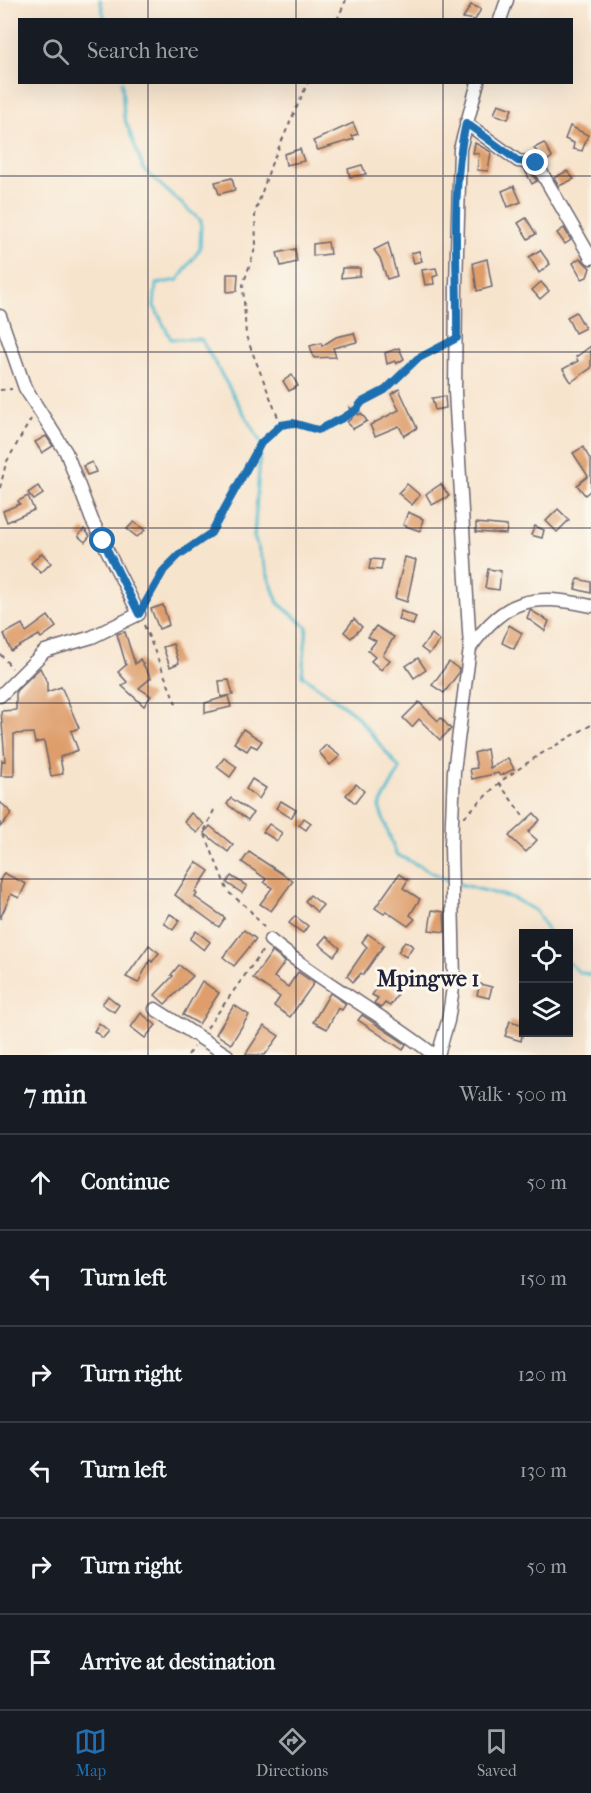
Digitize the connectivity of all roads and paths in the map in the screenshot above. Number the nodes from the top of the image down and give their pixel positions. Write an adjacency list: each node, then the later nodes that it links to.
1 (346, 0): 3 (path)
2 (507, 0): 4 (street)
3 (338, 18)
4 (501, 18)
5 (307, 84): 12 (path)
6 (476, 84): 7 (street)
7 (466, 123): 8 (street); 10 (street)
8 (591, 258)
9 (0, 316): 11 (street)
10 (457, 338): 12 (path); 16 (street)
11 (36, 408): 13 (path); 15 (street)
12 (281, 425): 15 (path)
13 (0, 488)
14 (591, 606): 16 (street)
15 (139, 614): 18 (street); 20 (path)
16 (470, 648): 25 (street)
17 (0, 654): 18 (path)
18 (19, 676): 19 (street)
19 (0, 696)
20 (177, 706)
21 (591, 725): 22 (path)
22 (499, 783): 24 (path); 25 (path)
23 (214, 810): 26 (path)
24 (523, 816)
25 (452, 826): 31 (street)
26 (270, 940): 28 (path); 31 (street)
27 (155, 1009): 28 (street)
28 (200, 1037): 29 (path); 30 (street)
29 (188, 1055)
30 (227, 1055)
31 (436, 1055)

